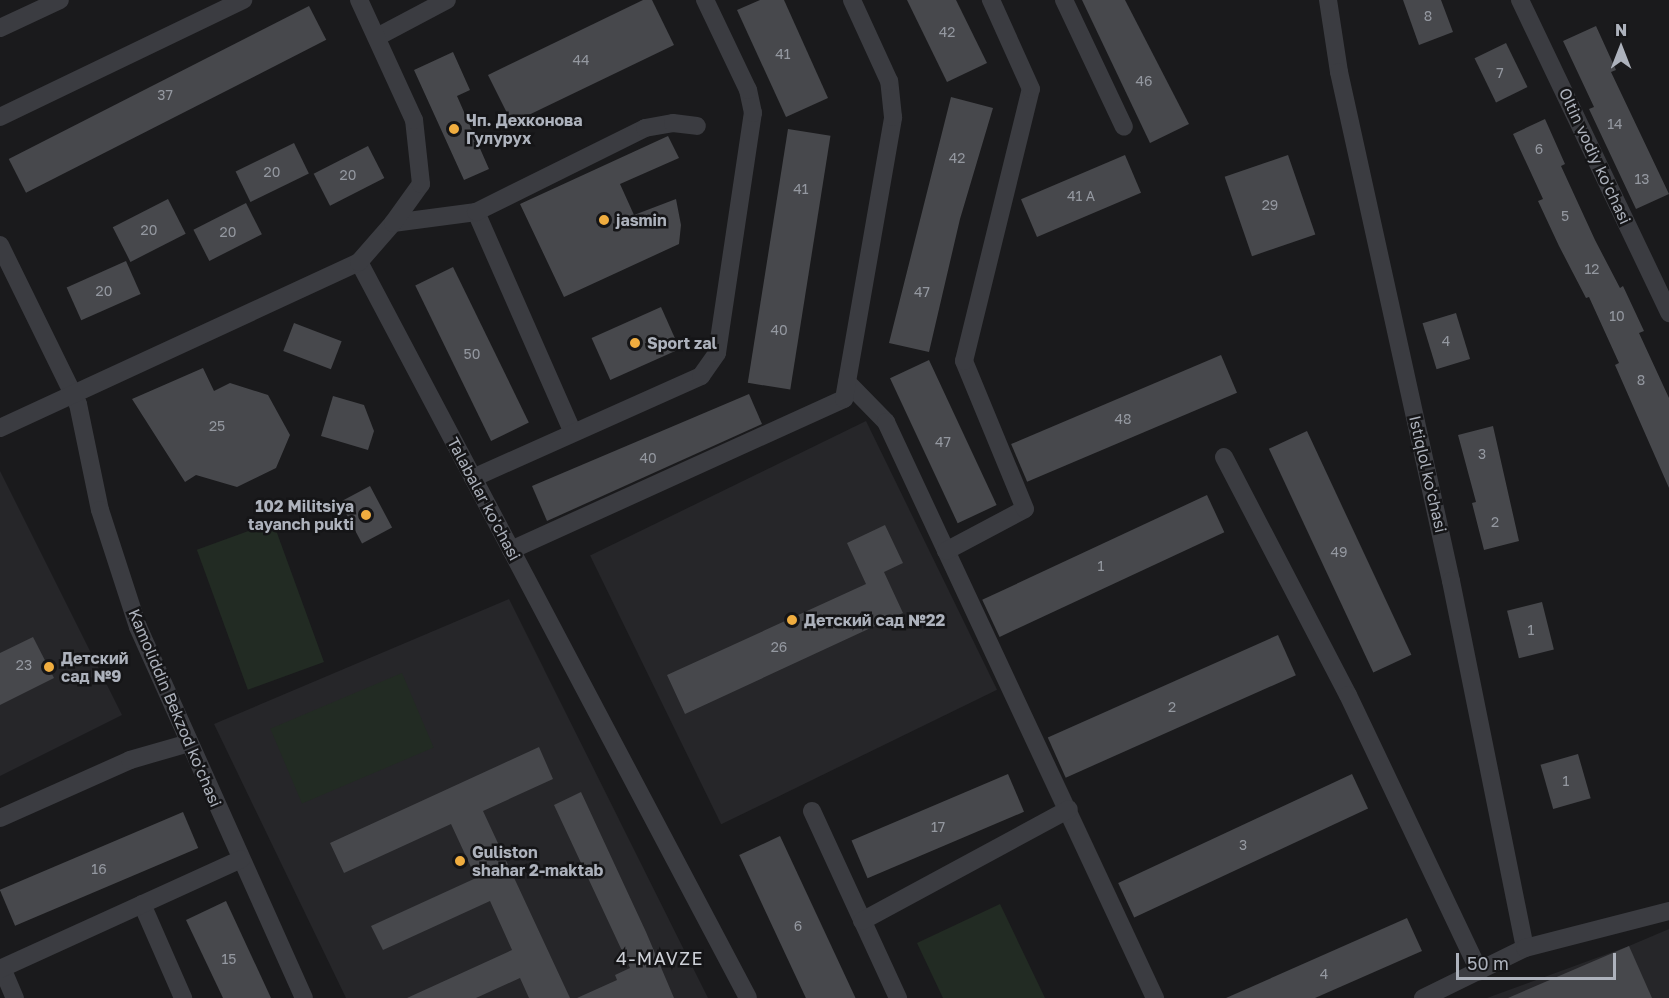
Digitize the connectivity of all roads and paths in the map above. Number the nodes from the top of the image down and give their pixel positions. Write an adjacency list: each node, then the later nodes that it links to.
1 (60, 0): 11 (street)
2 (243, 0): 13 (street)
3 (359, 0): 12 (street)
4 (447, 0): 12 (street)
5 (705, 0): 24 (street)
6 (852, 0): 21 (street)
7 (991, 0): 28 (street)
8 (1064, 0): 15 (street)
9 (1328, 0): 37 (street, Istiqlol ko'chasi)
10 (1520, 0): 20 (street, Oltin vodiy ko'chasi)
11 (0, 28)
12 (376, 37): 17 (street)
13 (0, 117)
14 (697, 126): 16 (street)
15 (1124, 128)
16 (476, 212): 17 (street); 24 (street)
17 (393, 223): 19 (street)
18 (0, 245): 22 (street, Kamoliddin Bekzod ko'chasi)
19 (358, 262): 22 (street); 26 (street, Talabalar ko'chasi)
20 (1669, 313)
21 (847, 382): 27 (street); 28 (street)
22 (72, 393): 23 (street); 29 (street, Kamoliddin Bekzod ko'chasi)
23 (0, 428)
24 (573, 433): 26 (street)
25 (1224, 457): 39 (street)
26 (473, 478): 27 (street, Talabalar ko'chasi)
27 (511, 550): 43 (street, Talabalar ko'chasi)
28 (946, 551): 30 (street)
29 (189, 743): 32 (street); 33 (street, Kamoliddin Bekzod ko'chasi)
30 (1069, 809): 36 (street); 45 (street)
31 (812, 811): 36 (street)
32 (0, 818)
33 (242, 859): 34 (street); 42 (street, Kamoliddin Bekzod ko'chasi)
34 (142, 904): 38 (street); 41 (street)
35 (1669, 911): 37 (street)
36 (862, 921): 44 (street)
37 (1525, 948): 39 (street)
38 (1, 968): 40 (street)
39 (1479, 971): 46 (street)
40 (15, 998)
41 (183, 998)
42 (304, 998)
43 (747, 998)
44 (898, 998)
45 (1155, 998)
46 (1423, 998)

